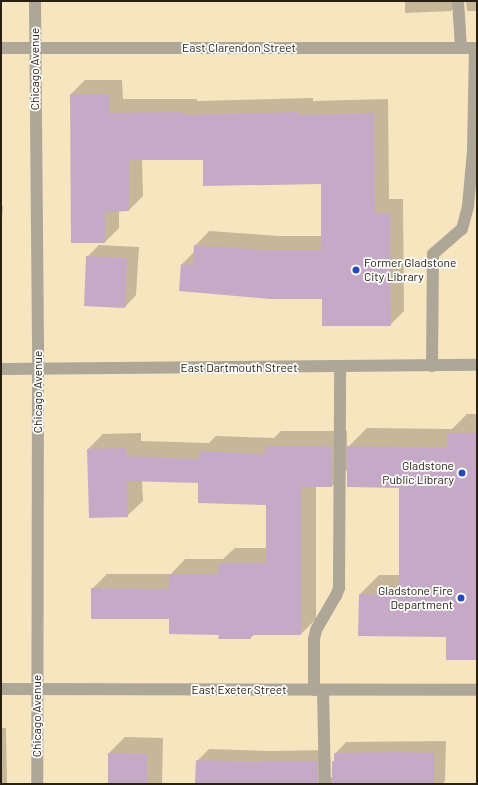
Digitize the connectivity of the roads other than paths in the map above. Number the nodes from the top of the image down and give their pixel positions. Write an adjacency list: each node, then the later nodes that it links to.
1 (35, 1): 4 (street, Chicago Avenue)
2 (458, 1): 5 (street)
3 (1, 48): 4 (street, East Clarendon Street)
4 (34, 48): 5 (street, East Clarendon Street); 11 (street, Chicago Avenue)
5 (461, 48): 6 (street, East Clarendon Street)
6 (476, 48): 8 (street)
7 (477, 365): 8 (street, East Dartmouth Street)
8 (432, 366): 9 (street, East Dartmouth Street)
9 (340, 367): 11 (street, East Dartmouth Street); 14 (street)
10 (1, 369): 11 (street, East Dartmouth Street)
11 (38, 369): 13 (street, Chicago Avenue)
12 (1, 688): 13 (street, East Exeter Street)
13 (37, 688): 14 (street, East Exeter Street); 16 (street, Chicago Avenue)
14 (319, 690): 15 (street, East Exeter Street); 17 (street)
15 (477, 690)
16 (37, 784)
17 (325, 784)

